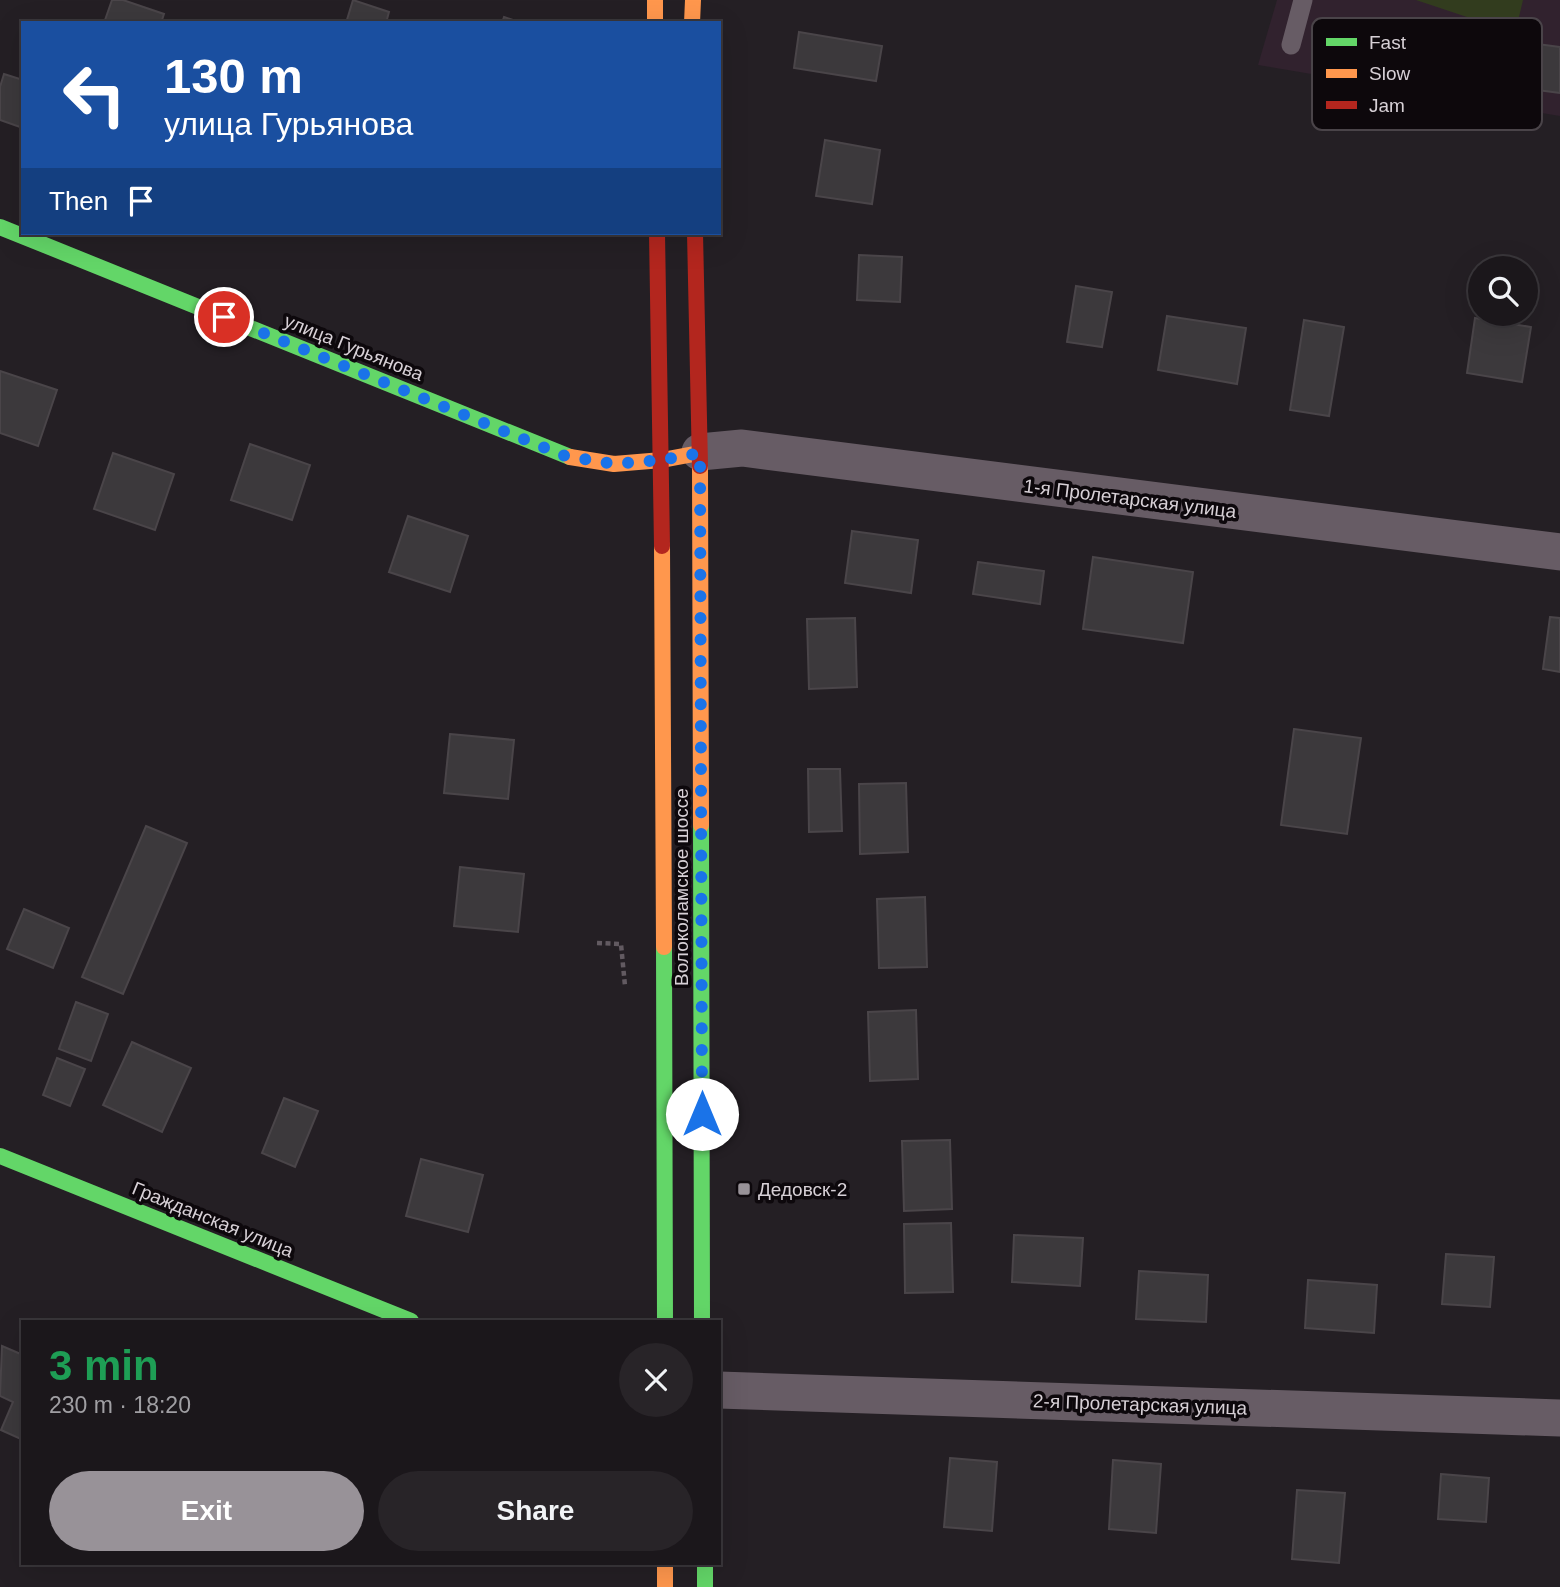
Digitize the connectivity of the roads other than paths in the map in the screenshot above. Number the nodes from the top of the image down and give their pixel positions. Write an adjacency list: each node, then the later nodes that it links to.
1 (655, 0): 4 (main road)
2 (693, 0): 5 (main road)
3 (1303, 0): 6 (lane)
4 (655, 21)
5 (692, 21)
6 (1291, 45)
7 (0, 227): 11 (main road, улица Гурьянова)
8 (657, 235): 11 (main road, Волоколамское шоссе)
9 (695, 235): 10 (main road, Волоколамское шоссе)
10 (700, 453): 11 (main road, улица Гурьянова); 12 (street, 1-я Пролетарская улица); 16 (main road, Волоколамское шоссе)
11 (662, 460): 15 (main road, Волоколамское шоссе)
12 (1560, 552)
13 (0, 1156): 14 (main road, Гражданская улица)
14 (409, 1320)
15 (666, 1320)
16 (702, 1320)
17 (721, 1390): 18 (street, 2-я Пролетарская улица)
18 (1560, 1418)
19 (665, 1565): 21 (main road)
20 (705, 1565): 22 (main road)
21 (665, 1587)
22 (705, 1587)

